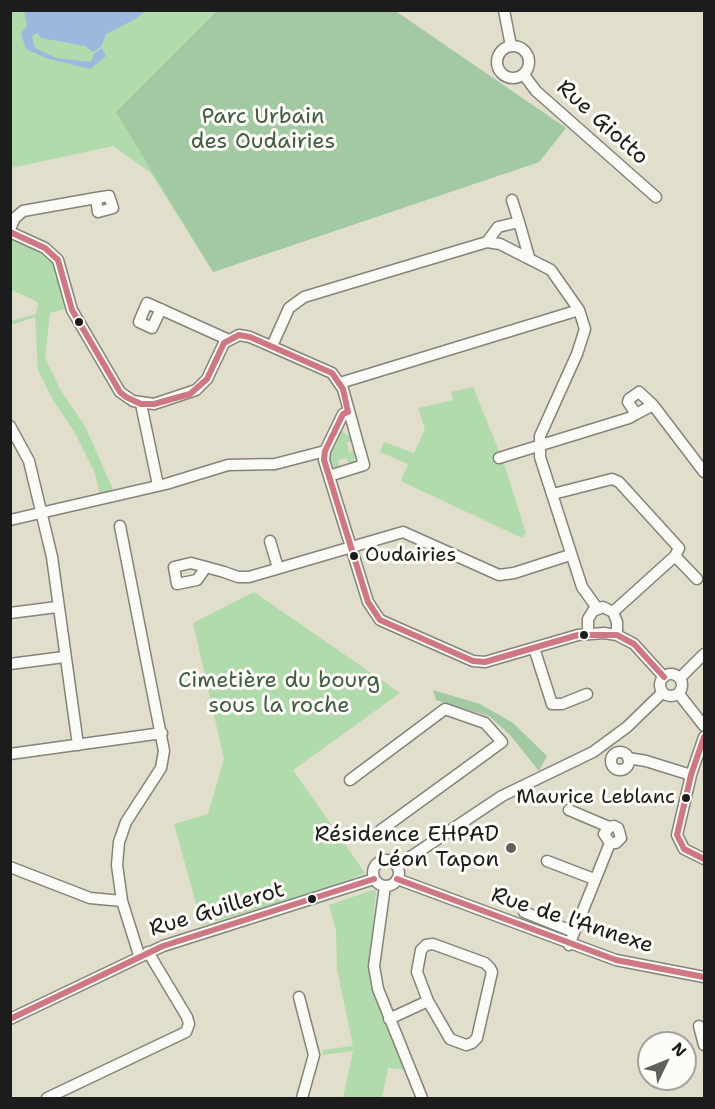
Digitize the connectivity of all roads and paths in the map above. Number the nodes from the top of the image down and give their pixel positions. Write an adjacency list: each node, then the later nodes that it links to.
1 (504, 10): 2 (street)
2 (511, 46): 3 (street); 3 (street)
3 (524, 75): 4 (street, Rue Giotto)
4 (656, 197)
5 (96, 198): 8 (street)
6 (512, 200): 7 (street)
7 (519, 222): 9 (street); 10 (street)
8 (10, 231): 16 (street)
9 (487, 242): 10 (street); 14 (street)
10 (529, 257): 12 (street)
11 (161, 309): 13 (street)
12 (579, 310): 15 (street); 21 (street)
13 (228, 340): 14 (street); 16 (street)
14 (272, 346): 15 (street)
15 (340, 383): 18 (street)
16 (141, 404): 26 (street)
17 (653, 405): 19 (street); 19 (street); 24 (street)
18 (348, 412): 22 (street); 25 (street)
19 (636, 414): 21 (street)
20 (10, 426): 28 (street)
21 (539, 445): 23 (street); 27 (street)
22 (325, 451): 25 (street); 26 (street)
23 (500, 458)
24 (705, 472)
25 (329, 476): 32 (street)
26 (158, 485): 28 (street)
27 (553, 494): 33 (street); 34 (street)
28 (41, 512): 29 (street); 38 (street)
29 (10, 520)
30 (120, 526): 54 (street)
31 (270, 541): 36 (street)
32 (350, 545): 33 (street); 36 (street); 44 (street)
33 (570, 555): 39 (street)
34 (675, 556): 37 (street); 40 (street)
35 (206, 567): 36 (street)
36 (278, 568)
37 (697, 579)
38 (57, 607): 41 (street); 46 (street)
39 (597, 608): 40 (street); 42 (street)
40 (613, 612): 43 (street)
41 (10, 613)
42 (588, 633): 43 (street); 44 (street)
43 (617, 635): 48 (street)
44 (534, 648): 51 (street)
45 (705, 654): 49 (street)
46 (64, 657): 47 (street); 56 (street)
47 (10, 664)
48 (664, 677): 49 (street); 50 (street)
49 (680, 678): 52 (street)
50 (662, 693): 52 (street); 65 (street)
51 (587, 694)
52 (679, 694): 53 (street)
53 (705, 726)
54 (162, 733): 56 (street); 71 (street)
55 (705, 737): 59 (street)
56 (78, 745): 57 (street)
57 (10, 754)
58 (628, 758): 59 (street)
59 (691, 776): 63 (street)
60 (350, 780): 62 (street)
61 (569, 810): 69 (street)
62 (381, 830)
63 (705, 859)
64 (547, 861): 69 (street)
65 (397, 866): 67 (street); 68 (street)
66 (10, 867): 71 (street)
67 (374, 879): 70 (street); 75 (street, Rue Guillerot)
68 (397, 879): 70 (street); 74 (street, Rue de l'Annexe)
69 (594, 879): 73 (street)
70 (385, 886): 80 (street)
71 (122, 901): 75 (street)
72 (524, 912): 73 (street)
73 (574, 932): 74 (street)
74 (569, 945): 76 (street, Rue de l'Annexe)
75 (143, 954): 79 (street, Rue Guillerot); 83 (street)
76 (705, 977)
77 (299, 997): 84 (street)
78 (428, 1000): 78 (street); 80 (street)
79 (10, 1019)
80 (389, 1019): 85 (street)
81 (699, 1026): 82 (street)
82 (705, 1045)
83 (47, 1098)
84 (302, 1098)
85 (422, 1098)

